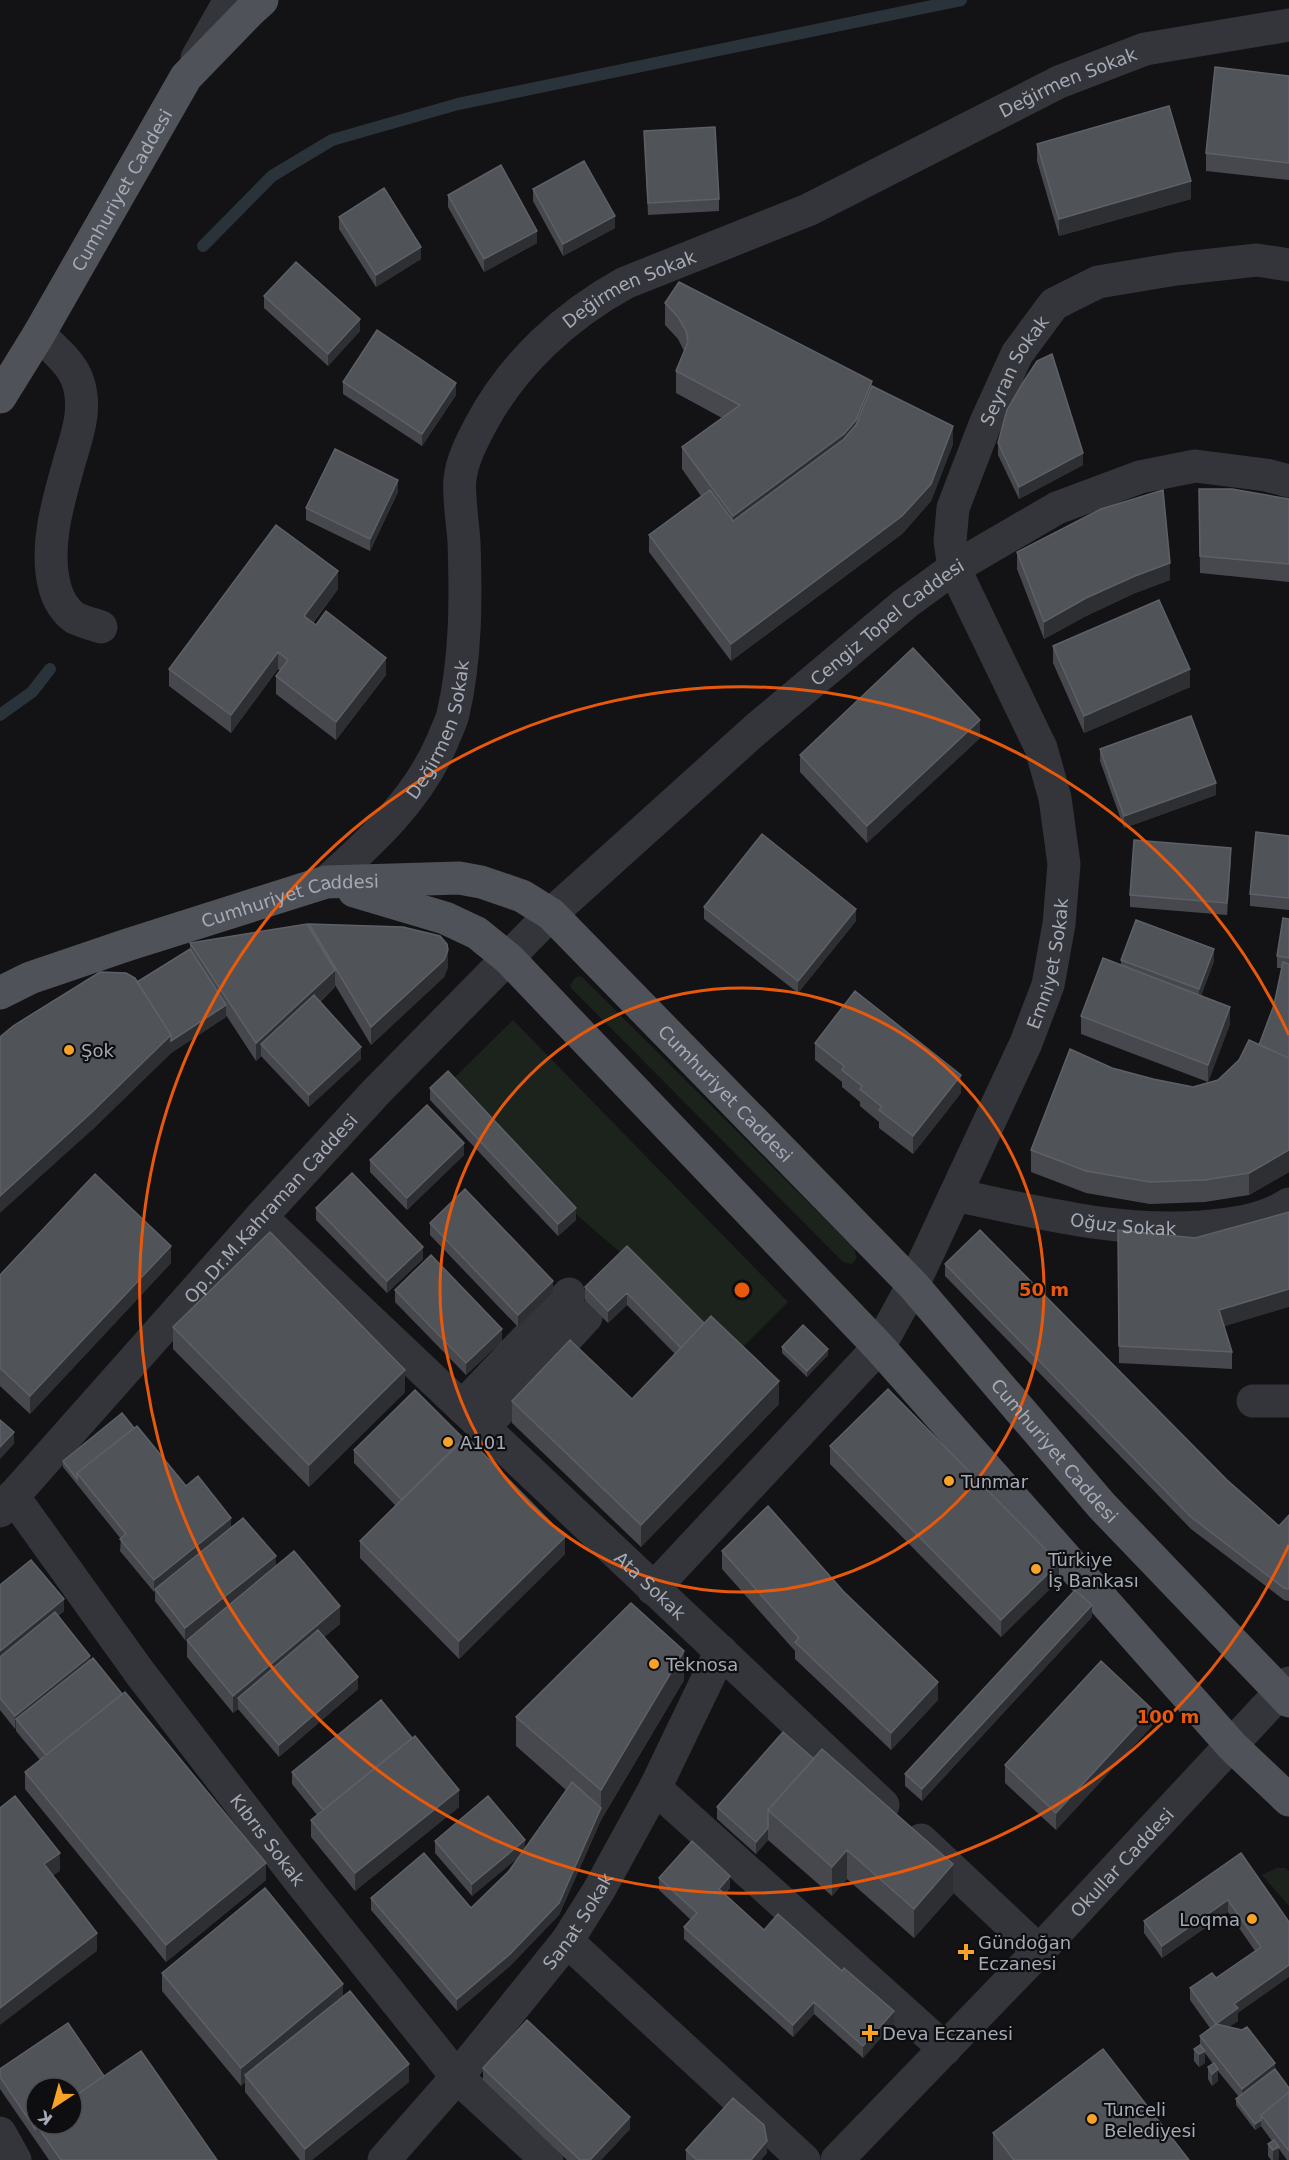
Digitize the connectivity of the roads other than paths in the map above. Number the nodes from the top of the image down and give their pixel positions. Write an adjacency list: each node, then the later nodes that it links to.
1 (230, 0): 4 (street)
2 (262, 0): 4 (main road, Cumhuriyet Caddesi)
3 (1289, 25): 11 (street, Değirmen Sokak)
4 (186, 77): 6 (main road, Cumhuriyet Caddesi)
5 (1289, 265): 9 (street, Seyran Sokak)
6 (39, 333): 7 (main road, Cumhuriyet Caddesi); 10 (street)
7 (0, 397)
8 (1289, 482): 9 (street, Cengiz Topel Caddesi)
9 (954, 568): 12 (street, Cengiz Topel Caddesi); 17 (street, Emniyet Sokak)
10 (101, 627)
11 (326, 882): 12 (main road, Cumhuriyet Caddesi); 13 (main road); 14 (main road, Cumhuriyet Caddesi)
12 (551, 914): 13 (street, Op.Dr.M.Kahraman Caddesi); 20 (main road, Cumhuriyet Caddesi)
13 (509, 959): 19 (street, Op.Dr.M.Kahraman Caddesi); 22 (main road)
14 (15, 978): 15 (main road, Cumhuriyet Caddesi); 16 (street)
15 (0, 993)
16 (0, 1000)
17 (955, 1195): 18 (street, Oğuz Sokak); 20 (street, Emniyet Sokak)
18 (1289, 1204)
19 (261, 1217): 25 (street, Ata Sokak); 26 (street, Op.Dr.M.Kahraman Caddesi)
20 (913, 1285): 22 (street, Emniyet Sokak); 29 (main road, Cumhuriyet Caddesi)
21 (578, 1305): 25 (street)
22 (879, 1347): 27 (street, Emniyet Sokak); 30 (main road)
23 (1253, 1401): 24 (street)
24 (1289, 1401)
25 (473, 1417): 27 (street, Ata Sokak)
26 (7, 1503): 36 (street, Kıbrıs Sokak)
27 (653, 1588): 28 (street, Ata Sokak)
28 (720, 1651): 31 (street, Sanat Sokak); 34 (street, Ata Sokak)
29 (1286, 1692): 30 (street, Okullar Caddesi)
30 (1232, 1746): 32 (main road); 34 (street, Okullar Caddesi)
31 (655, 1788): 33 (street, Sanat Sokak); 35 (street)
32 (1289, 1800)
33 (567, 1941): 36 (street, Sanat Sokak); 41 (street)
34 (1039, 1952): 35 (street, Okullar Caddesi)
35 (945, 2049): 42 (street, Okullar Caddesi)
36 (457, 2077): 39 (street, Sanat Sokak); 40 (street, Kıbrıs Sokak)
37 (0, 2133): 38 (street)
38 (15, 2160)
39 (384, 2160)
40 (547, 2160)
41 (804, 2160)
42 (837, 2160)

